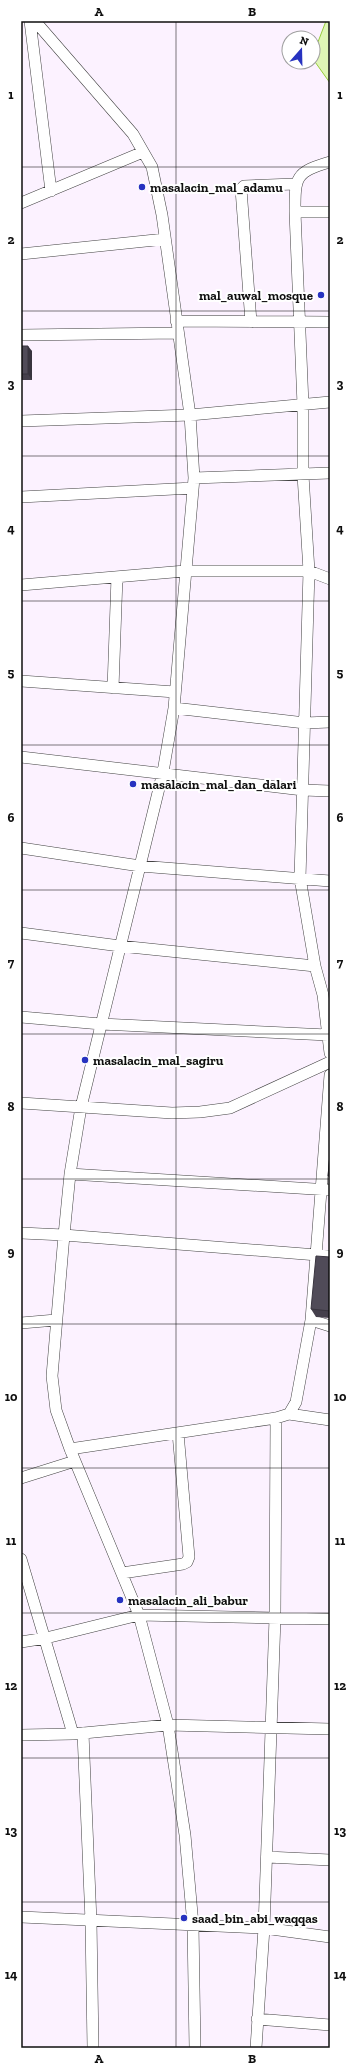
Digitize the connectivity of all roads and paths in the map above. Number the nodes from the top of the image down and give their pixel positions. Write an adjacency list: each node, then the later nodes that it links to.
1 (30, 21): 6 (street)
2 (35, 21): 3 (street)
3 (143, 152): 6 (street); 10 (street)
4 (330, 162): 5 (street)
5 (295, 184): 8 (street); 13 (street)
6 (51, 191): 7 (street)
7 (21, 203)
8 (295, 212): 9 (street); 14 (street)
9 (330, 212)
10 (165, 239): 11 (street); 12 (street)
11 (21, 254)
12 (176, 321): 13 (street); 16 (street)
13 (251, 322): 14 (street)
14 (298, 322): 15 (street); 19 (street)
15 (330, 322)
16 (178, 332): 17 (street); 20 (street)
17 (21, 335)
18 (330, 402): 19 (street)
19 (303, 405): 20 (street); 23 (street)
20 (190, 415): 21 (street); 24 (street)
21 (21, 421)
22 (330, 474): 23 (street)
23 (303, 475): 24 (street); 27 (street)
24 (194, 482): 25 (street); 26 (street)
25 (21, 497)
26 (185, 571): 27 (street); 28 (street); 33 (street)
27 (309, 571): 29 (street); 36 (street)
28 (117, 577): 30 (street); 32 (street)
29 (330, 579)
30 (21, 585)
31 (21, 681): 32 (street)
32 (113, 688): 33 (street)
33 (175, 692): 34 (street)
34 (174, 708): 36 (street); 38 (street)
35 (330, 722): 36 (street)
36 (305, 723): 39 (street)
37 (21, 757): 38 (street)
38 (163, 772): 39 (street); 42 (street)
39 (303, 790): 40 (street); 43 (street)
40 (330, 791)
41 (21, 848): 42 (street)
42 (140, 866): 43 (street); 46 (street)
43 (300, 878): 44 (street); 47 (street)
44 (330, 880)
45 (21, 933): 46 (street)
46 (120, 946): 47 (street); 49 (street)
47 (315, 966): 50 (street)
48 (21, 1018): 49 (street)
49 (101, 1024): 50 (street); 55 (street)
50 (328, 1035): 51 (street)
51 (330, 1053)
52 (330, 1062): 55 (street)
53 (330, 1075): 56 (street)
54 (21, 1103): 55 (street)
55 (81, 1107): 57 (street)
56 (328, 1120): 58 (street)
57 (70, 1174): 58 (street); 60 (street)
58 (326, 1190): 61 (street)
59 (21, 1233): 60 (street)
60 (64, 1235): 61 (street); 63 (street)
61 (315, 1254): 62 (street); 64 (street)
62 (330, 1256)
63 (56, 1320): 65 (street); 71 (street)
64 (311, 1320): 66 (street); 67 (street)
65 (21, 1324)
66 (330, 1326)
67 (289, 1414): 68 (street); 69 (street)
68 (276, 1418): 70 (street); 77 (street)
69 (330, 1420)
70 (178, 1433): 71 (street); 75 (street)
71 (70, 1450): 72 (street)
72 (75, 1461): 73 (street); 75 (street)
73 (21, 1478)
74 (21, 1559): 79 (street)
75 (122, 1573): 76 (street)
76 (139, 1615): 77 (street); 79 (street); 81 (street)
77 (275, 1618): 78 (street); 82 (street)
78 (330, 1619)
79 (46, 1638): 80 (street); 84 (street)
80 (21, 1642)
81 (168, 1725): 82 (street); 84 (street); 90 (street)
82 (270, 1727): 83 (street); 86 (street)
83 (330, 1729)
84 (78, 1733): 85 (street); 89 (street)
85 (21, 1735)
86 (267, 1857): 87 (street); 91 (street)
87 (330, 1860)
88 (21, 1917): 89 (street)
89 (92, 1921): 90 (street); 95 (street)
90 (193, 1925): 91 (street); 96 (street)
91 (264, 1928): 92 (street); 93 (street)
92 (330, 1937)
93 (257, 2019): 94 (street); 97 (street)
94 (330, 2025)
95 (93, 2048)
96 (195, 2048)
97 (256, 2048)

